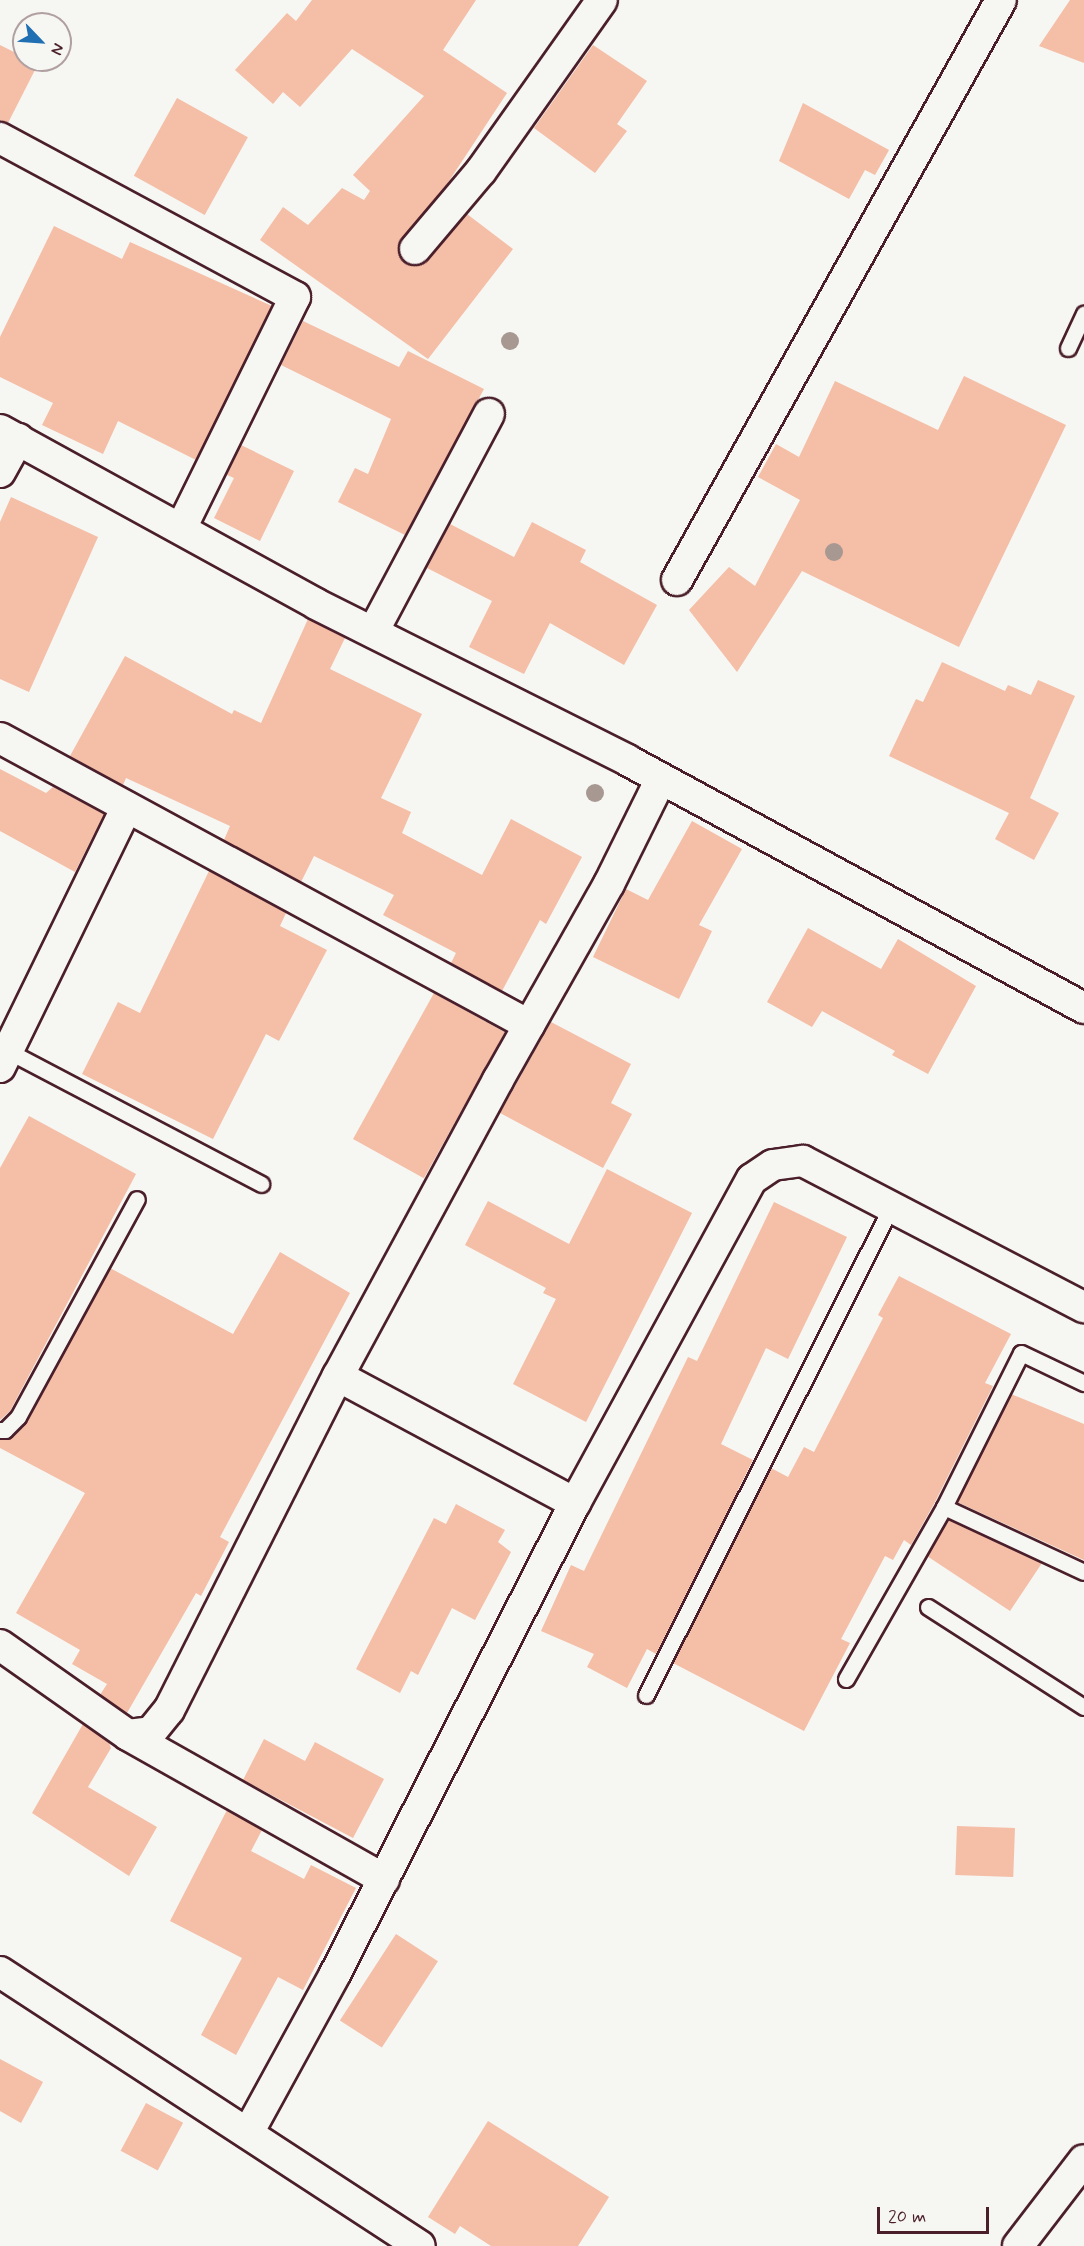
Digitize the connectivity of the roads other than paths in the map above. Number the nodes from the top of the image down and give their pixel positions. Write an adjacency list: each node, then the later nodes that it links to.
1 (602, 0): 4 (street)
2 (1001, 0): 11 (street)
3 (0, 138): 10 (street)
4 (415, 249)
5 (1084, 314): 6 (lane)
6 (1068, 348)
7 (489, 414): 12 (street)
8 (9, 435): 9 (street); 10 (street)
9 (0, 472)
10 (181, 530): 12 (street)
11 (677, 580)
12 (373, 632): 14 (street)
13 (0, 738): 15 (street)
14 (661, 779): 16 (street); 17 (street)
15 (127, 807): 17 (street); 18 (street)
16 (1084, 1008)
17 (529, 1024): 23 (street)
18 (6, 1042): 19 (lane)
19 (261, 1184)
20 (137, 1199): 25 (lane)
21 (891, 1207): 22 (street); 26 (street); 32 (lane)
22 (1084, 1307)
23 (338, 1376): 26 (street); 34 (street)
24 (1084, 1383): 27 (lane)
25 (0, 1430)
26 (575, 1503): 35 (street)
27 (944, 1506): 28 (lane); 31 (lane)
28 (1084, 1572)
29 (928, 1607): 33 (lane)
30 (0, 1645): 34 (street)
31 (846, 1679)
32 (646, 1695)
33 (1084, 1707)
34 (128, 1735): 35 (street)
35 (384, 1879): 37 (street)
36 (0, 1972): 37 (street)
37 (248, 2133): 39 (street)
38 (1084, 2160): 40 (street)
39 (420, 2246)
40 (1017, 2246)

